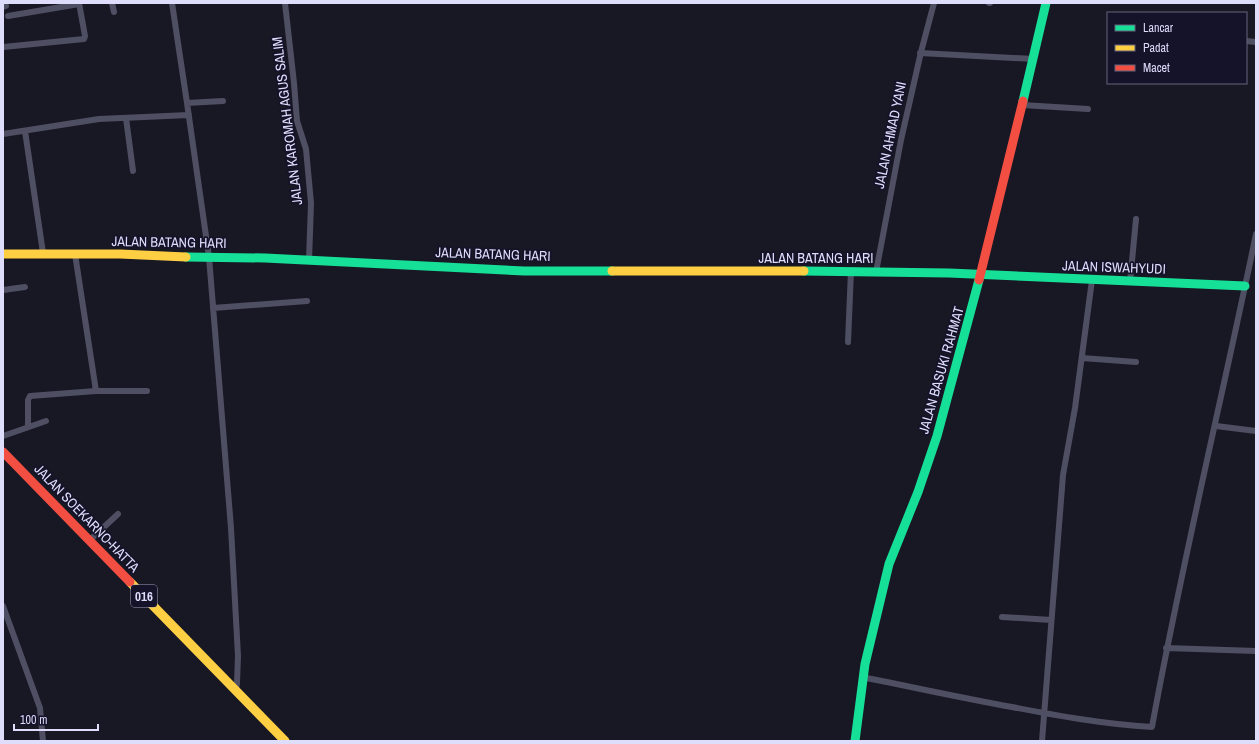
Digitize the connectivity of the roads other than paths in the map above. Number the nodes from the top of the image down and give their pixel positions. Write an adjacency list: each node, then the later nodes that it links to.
1 (112, 3): 7 (street)
2 (172, 3): 13 (street)
3 (285, 3): 27 (street, JALAN KAROMAH AGUS SALIM)
4 (934, 3): 10 (street, JALAN AHMAD YANI)
5 (1046, 3): 11 (street, JALAN BASUKI RAHMAT)
6 (79, 4): 8 (street); 9 (street)
7 (114, 12)
8 (8, 16)
9 (3, 47)
10 (920, 54): 11 (street); 29 (street, JALAN AHMAD YANI)
11 (1033, 59): 14 (street, JALAN BASUKI RAHMAT)
12 (223, 101): 13 (street)
13 (187, 103): 16 (street)
14 (1022, 105): 15 (street); 30 (street, JALAN BASUKI RAHMAT)
15 (1088, 109)
16 (189, 114): 17 (street); 26 (street)
17 (126, 118): 18 (street); 20 (street)
18 (26, 131): 19 (street); 23 (street)
19 (3, 134)
20 (133, 171)
21 (1136, 220): 32 (street)
22 (1256, 238): 33 (street)
23 (42, 253): 24 (street, JALAN BATANG HARI); 25 (street, JALAN BATANG HARI)
24 (3, 254)
25 (75, 254): 26 (street, JALAN BATANG HARI); 41 (street)
26 (209, 257): 27 (street, JALAN BATANG HARI); 37 (street)
27 (309, 261): 28 (street, JALAN BATANG HARI)
28 (851, 271): 29 (street, JALAN BATANG HARI); 38 (street)
29 (876, 272): 30 (street, JALAN BATANG HARI)
30 (982, 275): 31 (street, JALAN ISWAHYUDI); 56 (street, JALAN BASUKI RAHMAT)
31 (1092, 280): 32 (street, JALAN ISWAHYUDI); 39 (street)
32 (1130, 282): 33 (street, JALAN ISWAHYUDI)
33 (1245, 286): 44 (street)
34 (25, 287): 35 (street)
35 (3, 290)
36 (307, 300): 37 (street)
37 (213, 308): 57 (street)
38 (848, 342)
39 (1082, 358): 40 (street); 53 (street)
40 (1136, 362)
41 (96, 391): 42 (street); 45 (street)
42 (147, 391)
43 (46, 421): 45 (street)
44 (1216, 426): 46 (street); 54 (street)
45 (28, 427): 47 (street)
46 (1256, 432)
47 (3, 436)
48 (3, 452): 50 (street, JALAN SOEKARNO-HATTA / 016)
49 (118, 514): 50 (street)
50 (90, 540): 57 (street, JALAN SOEKARNO-HATTA / 016)
51 (3, 606): 59 (street)
52 (1002, 617): 53 (street)
53 (1051, 620): 58 (street)
54 (1166, 648): 55 (street); 58 (street)
55 (1256, 651)
56 (862, 677): 58 (street); 61 (street, JALAN BASUKI RAHMAT)
57 (236, 690): 60 (street, JALAN SOEKARNO-HATTA / 016)
58 (1044, 713): 62 (street)
59 (43, 741)
60 (286, 741)
61 (855, 741)
62 (1042, 741)

